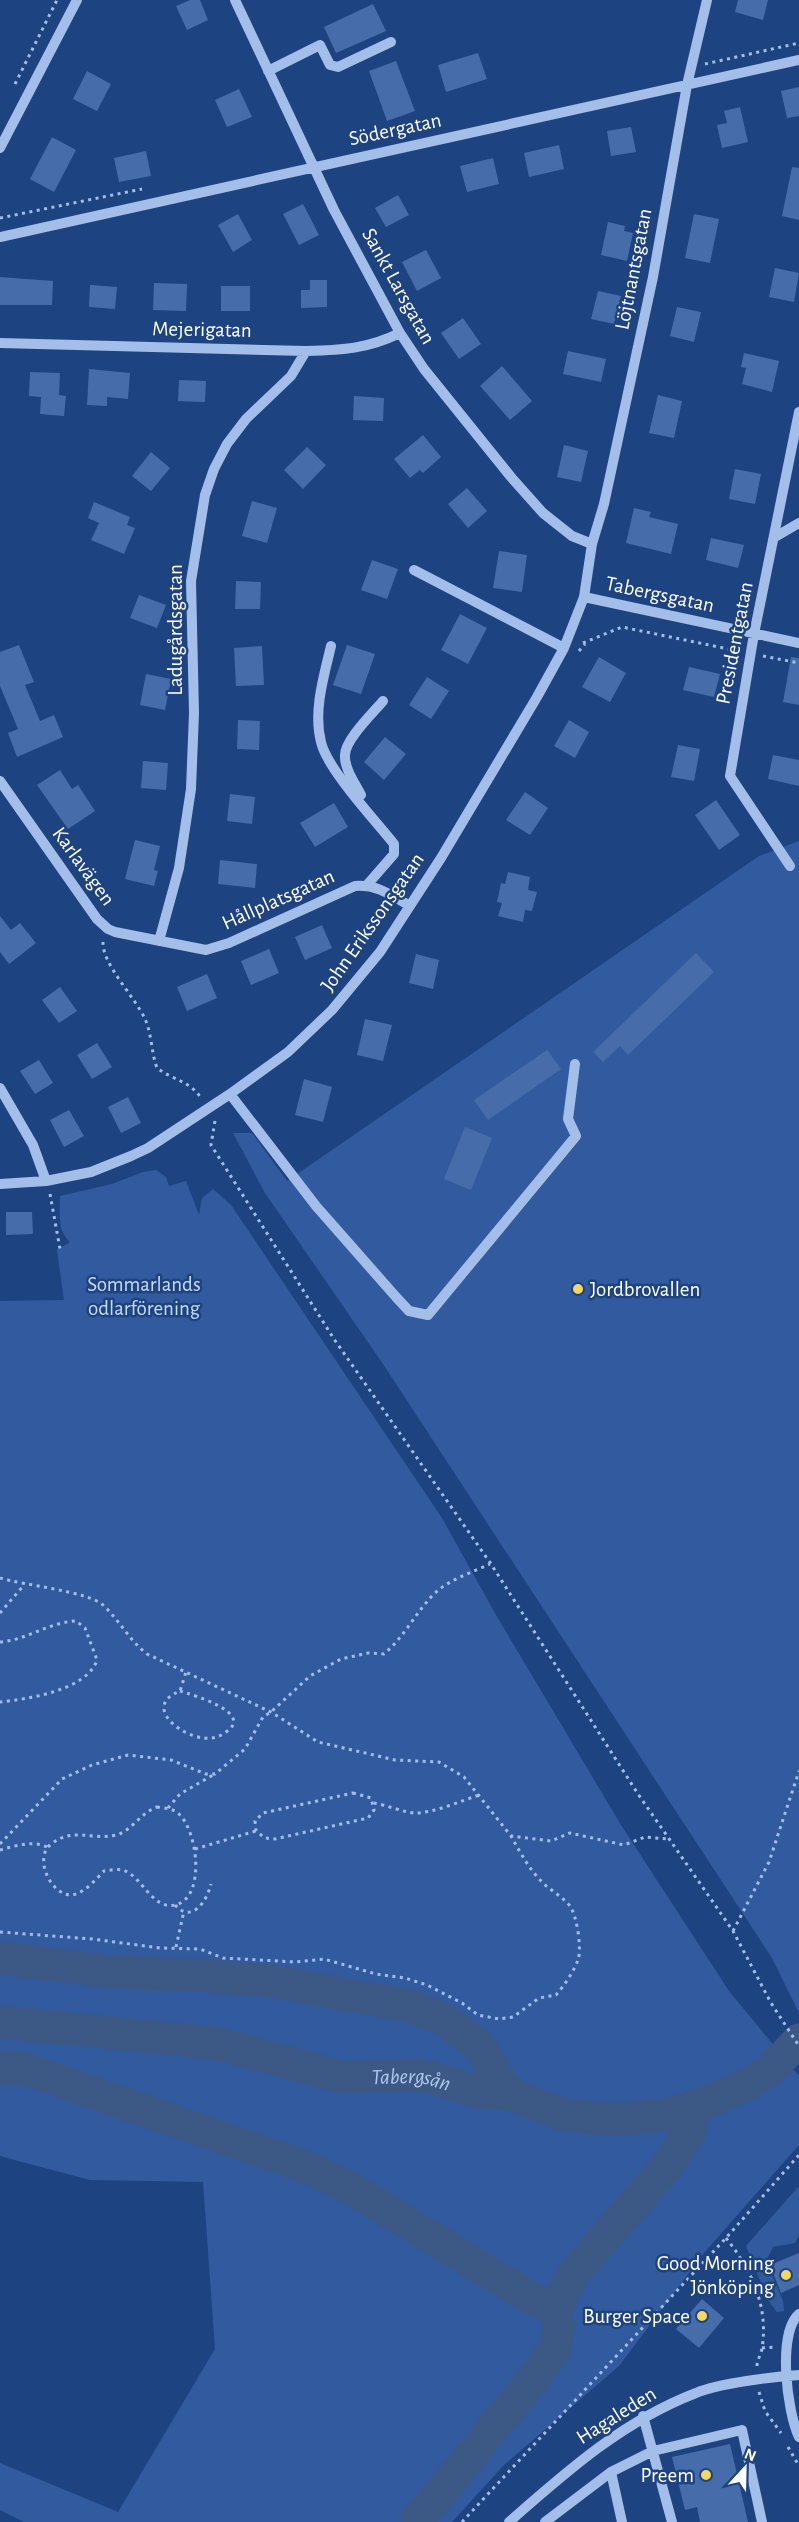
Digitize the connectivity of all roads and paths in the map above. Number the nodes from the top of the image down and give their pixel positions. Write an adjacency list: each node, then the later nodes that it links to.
1 (57, 0): 9 (path)
2 (77, 0): 10 (street)
3 (235, 0): 7 (street, Sankt Larsgatan)
4 (706, 0): 8 (street, Löjtnantsgatan)
5 (390, 42): 7 (street)
6 (799, 60): 8 (street, Södergatan)
7 (268, 71): 11 (street, Sankt Larsgatan)
8 (687, 85): 11 (street, Södergatan); 19 (street, Löjtnantsgatan)
9 (11, 92)
10 (0, 148)
11 (314, 167): 12 (street, Södergatan); 13 (street, Sankt Larsgatan)
12 (0, 237)
13 (400, 333): 15 (street, Mejerigatan); 19 (street, Sankt Larsgatan)
14 (0, 344): 15 (street, Mejerigatan)
15 (306, 351): 35 (street, Ladugårdsgatan)
16 (799, 412): 18 (street, Presidentgatan)
17 (799, 523): 18 (street)
18 (775, 537): 22 (street, Presidentgatan)
19 (592, 544): 21 (street, John Erikssonsgatan)
20 (414, 570): 24 (street)
21 (584, 597): 22 (street, Tabergsgatan); 24 (street, John Erikssonsgatan)
22 (754, 634): 23 (street, Tabergsgatan); 26 (street, Presidentgatan)
23 (799, 642)
24 (566, 643): 26 (path); 33 (street, John Erikssonsgatan)
25 (331, 646): 30 (street)
26 (751, 654): 27 (path); 31 (street, Presidentgatan)
27 (799, 663)
28 (383, 701): 30 (street)
29 (0, 781): 34 (street, Karlavägen)
30 (369, 811): 32 (street)
31 (790, 866)
32 (367, 885): 33 (street, Hållplatsgatan); 35 (street, Hållplatsgatan)
33 (410, 906): 38 (street, John Erikssonsgatan)
34 (108, 929): 35 (street, Karlavägen); 39 (path)
35 (159, 941)
36 (574, 1064): 38 (street)
37 (0, 1088): 40 (street)
38 (230, 1094): 39 (street, John Erikssonsgatan)
39 (208, 1108): 40 (street, John Erikssonsgatan); 43 (path)
40 (46, 1181): 41 (street, John Erikssonsgatan); 42 (path)
41 (0, 1184)
42 (60, 1249)
43 (491, 1564): 51 (path); 59 (path)
44 (0, 1578): 45 (path)
45 (24, 1585): 46 (path); 48 (path)
46 (0, 1613)
47 (0, 1642): 50 (path)
48 (186, 1672): 49 (path); 51 (path)
49 (180, 1691): 49 (path)
50 (0, 1702)
51 (271, 1713): 53 (path); 54 (path)
52 (799, 1771): 67 (path)
53 (215, 1774): 56 (path); 60 (path)
54 (480, 1795): 55 (path); 58 (path)
55 (374, 1803): 57 (path); 57 (path)
56 (168, 1809): 61 (path); 62 (path)
57 (256, 1831): 62 (path)
58 (511, 1836): 59 (path); 69 (path)
59 (670, 1839): 67 (path)
60 (0, 1844)
61 (47, 1847): 63 (path); 65 (path)
62 (195, 1849): 65 (path)
63 (0, 1850)
64 (211, 1884): 66 (path)
65 (175, 1905): 66 (path)
66 (184, 1911): 69 (path)
67 (733, 1931): 70 (path)
68 (0, 1932): 69 (path)
69 (176, 1948)
70 (799, 2046)
71 (799, 2155): 72 (path)
72 (726, 2238): 74 (path); 83 (path)
73 (799, 2314): 76 (street)
74 (756, 2372)
75 (799, 2375): 76 (street, Hagaleden)
76 (787, 2376): 78 (street, Hagaleden); 79 (street)
77 (758, 2390): 81 (path)
78 (643, 2416): 80 (street); 84 (street, Hagaleden)
79 (799, 2437)
80 (653, 2451): 82 (street); 87 (street); 88 (street)
81 (799, 2466)
82 (611, 2472): 85 (street); 86 (street)
83 (462, 2522)
84 (509, 2522)
85 (545, 2522)
86 (622, 2522)
87 (672, 2522)
88 (762, 2522)

